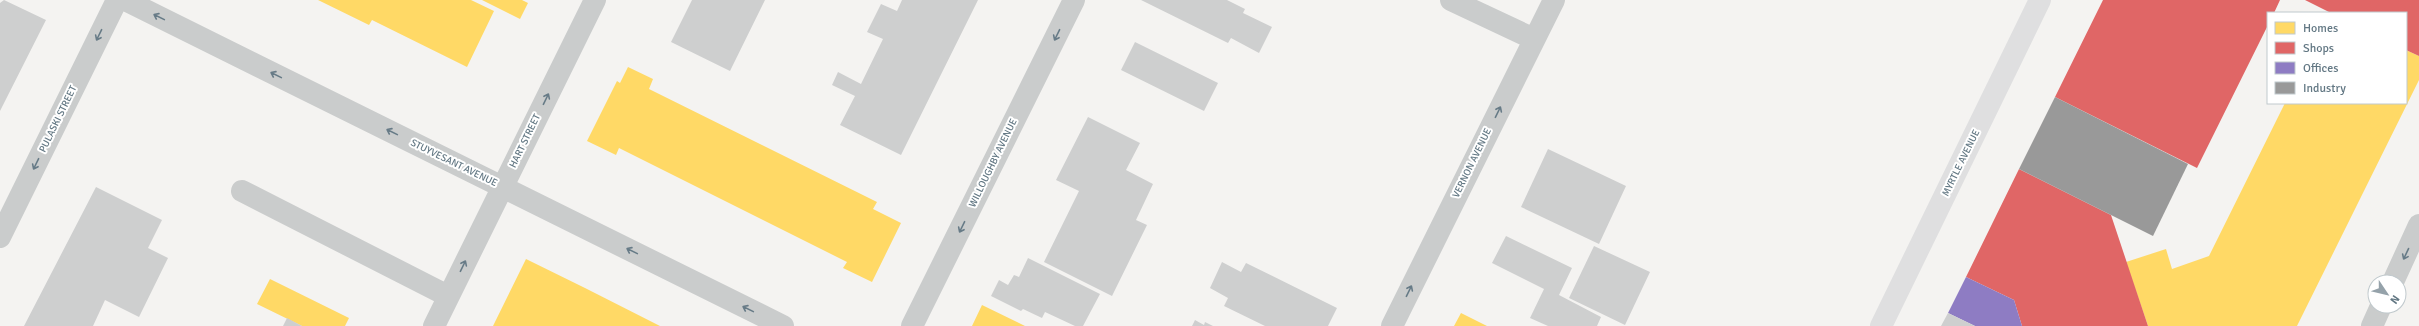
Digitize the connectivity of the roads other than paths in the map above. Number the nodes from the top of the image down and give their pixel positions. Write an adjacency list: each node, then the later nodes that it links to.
1 (116, 0): 12 (street, PULASKI STREET, one-way to 12)
2 (125, 0): 9 (street, STUYVESANT AVENUE, one-way to 2)
3 (595, 0): 9 (street, HART STREET, one-way to 3)
4 (1074, 0): 18 (street, WILLOUGHBY AVENUE, one-way to 18)
5 (1451, 0): 8 (street)
6 (1554, 0): 8 (street, VERNON AVENUE)
7 (2040, 0): 20 (main road, MYRTLE AVENUE)
8 (1534, 39): 19 (street, VERNON AVENUE, one-way to 8)
9 (502, 187): 14 (street, HART STREET, one-way to 9); 17 (street, STUYVESANT AVENUE, one-way to 9)
10 (242, 191): 14 (street)
11 (2419, 226): 13 (street, one-way to 13)
12 (0, 237)
13 (2396, 274)
14 (448, 296): 16 (street, HART STREET)
15 (2377, 314): 21 (street)
16 (434, 326)
17 (783, 326)
18 (912, 326)
19 (1392, 326)
20 (1881, 326)
21 (2372, 326)

